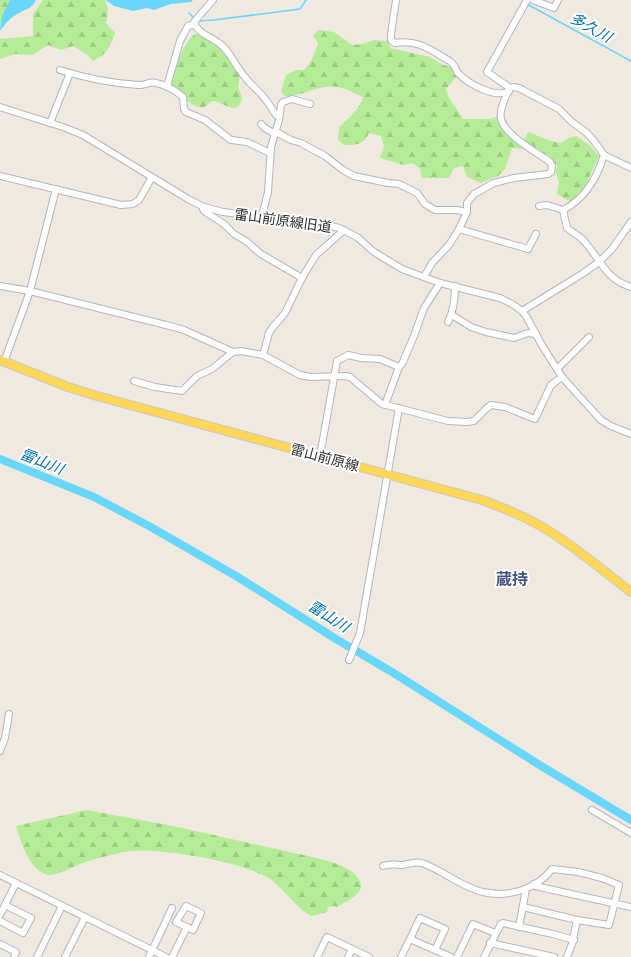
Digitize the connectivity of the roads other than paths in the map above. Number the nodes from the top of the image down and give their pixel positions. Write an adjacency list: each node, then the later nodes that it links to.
1 (213, 0): 6 (street)
2 (396, 0): 10 (street)
3 (527, 0): 10 (street)
4 (534, 0): 5 (street)
5 (558, 0)
6 (195, 21): 9 (street); 13 (street)
7 (60, 70): 8 (street)
8 (70, 73): 9 (street); 14 (street)
9 (167, 86): 17 (street)
10 (509, 90): 18 (street); 26 (street)
11 (310, 104): 13 (street)
12 (0, 107): 14 (street, 雷山前原線旧道)
13 (279, 115): 16 (street)
14 (50, 123): 21 (street, 雷山前原線旧道)
15 (261, 124): 16 (street)
16 (276, 133): 17 (street); 26 (street)
17 (270, 153): 27 (street)
18 (604, 155): 19 (street); 25 (street)
19 (631, 168)
20 (0, 176): 22 (street)
21 (152, 177): 22 (street); 24 (street, 雷山前原線旧道)
22 (56, 190): 39 (street)
23 (539, 206): 25 (street)
24 (204, 207): 27 (street, 雷山前原線旧道); 34 (street)
25 (563, 210): 32 (street)
26 (467, 212): 29 (street)
27 (262, 216): 30 (street, 雷山前原線旧道)
28 (631, 222): 32 (street)
29 (459, 229): 31 (street); 33 (street)
30 (344, 230): 33 (street, 雷山前原線旧道); 34 (street)
31 (536, 234)
32 (599, 262): 38 (street); 40 (street)
33 (424, 276): 35 (street, 雷山前原線旧道)
34 (302, 278): 46 (street)
35 (440, 283): 37 (street, 雷山前原線旧道); 48 (street)
36 (0, 286): 39 (street)
37 (455, 286): 40 (street, 雷山前原線旧道); 41 (street)
38 (631, 287)
39 (30, 291): 45 (street); 47 (street)
40 (522, 311): 43 (street, 雷山前原線旧道)
41 (452, 315): 42 (street); 43 (street)
42 (448, 322)
43 (536, 334): 49 (street, 雷山前原線旧道)
44 (590, 337): 49 (street)
45 (233, 352): 46 (street); 52 (street)
46 (263, 355): 50 (street)
47 (2, 361): 56 (main road, 雷山前原線)
48 (399, 367): 50 (street); 53 (street)
49 (557, 369): 51 (street, 雷山前原線旧道)
50 (334, 376): 53 (street); 56 (street)
51 (562, 377): 54 (street); 55 (street, 雷山前原線旧道)
52 (134, 381)
53 (385, 405): 54 (street)
54 (399, 408): 57 (street)
55 (630, 433)
56 (320, 456): 57 (main road, 雷山前原線)
57 (387, 474): 58 (main road, 雷山前原線); 59 (street)
58 (631, 592)
59 (349, 660)
60 (9, 714): 61 (street)
61 (0, 751)
62 (592, 810): 63 (street)
63 (631, 833)
64 (383, 866): 68 (street)
65 (0, 875): 66 (street)
66 (16, 883): 69 (street); 71 (street)
67 (534, 884): 68 (street); 70 (street); 70 (street)
68 (526, 889): 72 (street)
69 (5, 904): 75 (street); 78 (street)
70 (615, 904): 73 (street); 77 (street)
71 (62, 906): 76 (street); 92 (street)
72 (523, 907): 77 (street); 80 (street)
73 (631, 907)
74 (172, 908): 87 (street)
75 (0, 915)
76 (85, 917): 87 (street); 93 (street)
77 (577, 920): 83 (street)
78 (0, 921)
79 (187, 927): 96 (street)
80 (519, 927): 81 (street); 83 (street)
81 (495, 933): 84 (street); 101 (street)
82 (410, 940): 88 (street); 88 (street); 99 (street)
83 (574, 940): 104 (street)
84 (490, 943): 102 (street); 103 (street)
85 (0, 944): 91 (street)
86 (352, 949): 89 (street); 90 (street); 97 (street)
87 (152, 950): 94 (street); 95 (street)
88 (435, 950): 100 (street)
89 (361, 955): 98 (street)
90 (319, 956)
91 (14, 957)
92 (37, 957)
93 (64, 957)
94 (149, 957)
95 (166, 957)
96 (172, 957)
97 (348, 957)
98 (369, 957)
99 (401, 957)
100 (451, 957)
101 (457, 957)
102 (484, 957)
103 (554, 957)
104 (567, 957)

